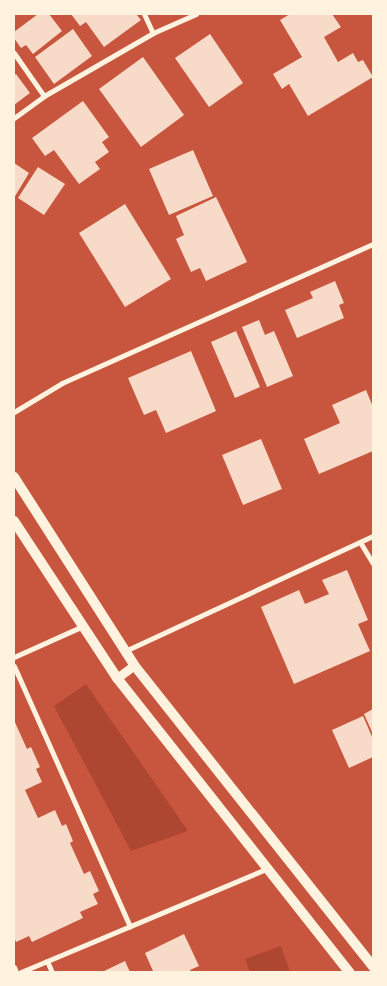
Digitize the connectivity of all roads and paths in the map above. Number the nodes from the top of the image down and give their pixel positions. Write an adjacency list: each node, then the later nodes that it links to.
1 (144, 14): 3 (street)
2 (196, 14): 3 (street)
3 (153, 33): 5 (street)
4 (14, 53): 5 (street)
5 (44, 96): 6 (street)
6 (14, 118)
7 (373, 244): 8 (street)
8 (14, 412)
9 (14, 477): 15 (main road)
10 (14, 521): 14 (main road)
11 (373, 536): 12 (street)
12 (360, 542): 13 (street); 15 (street)
13 (373, 564)
14 (83, 626): 16 (street); 19 (main road)
15 (125, 652): 17 (main road)
16 (14, 657)
17 (134, 665): 19 (street); 24 (main road)
18 (14, 666): 21 (street)
19 (117, 678): 20 (main road)
20 (266, 868): 21 (street); 28 (main road)
21 (130, 926): 22 (street)
22 (47, 961): 26 (street); 27 (street)
23 (14, 967): 25 (street)
24 (373, 967)
25 (16, 972)
26 (21, 972)
27 (52, 972)
28 (349, 972)

